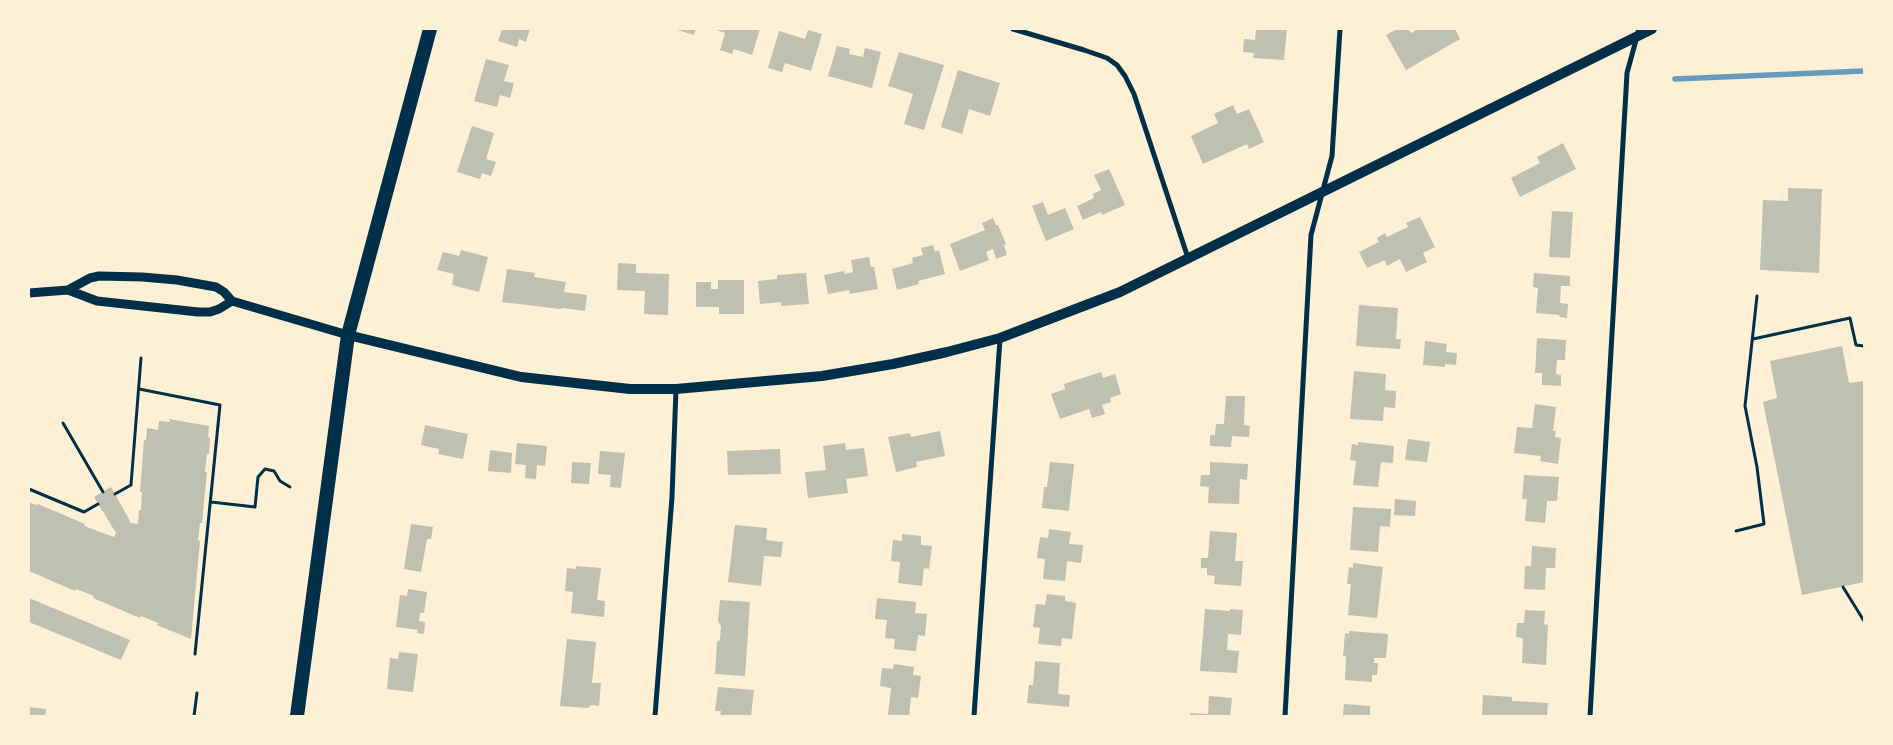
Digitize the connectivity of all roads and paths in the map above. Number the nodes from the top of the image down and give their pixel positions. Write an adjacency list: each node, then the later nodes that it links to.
1 (430, 29): 12 (highway)
2 (1013, 29): 7 (street)
3 (1340, 29): 6 (street)
4 (1652, 29): 5 (main road)
5 (1638, 32): 6 (main road); 36 (street)
6 (1322, 191): 7 (main road); 35 (street)
7 (1188, 258): 13 (main road)
8 (68, 290): 9 (street); 11 (street); 11 (street)
9 (29, 293)
10 (1757, 296): 14 (path)
11 (232, 301): 12 (street)
12 (348, 335): 18 (main road); 32 (highway)
13 (1000, 338): 18 (main road); 34 (street)
14 (1753, 339): 15 (path); 26 (path)
15 (1864, 346)
16 (141, 358): 17 (path)
17 (139, 389): 23 (path); 24 (path)
18 (676, 389): 33 (street)
19 (63, 423): 22 (path)
20 (290, 487): 24 (path)
21 (29, 489): 25 (path)
22 (103, 492)
23 (115, 494)
24 (210, 502): 29 (path)
25 (98, 504)
26 (1736, 531)
27 (1843, 587): 28 (path)
28 (1864, 621)
29 (195, 654)
30 (197, 693): 31 (path)
31 (194, 716)
32 (296, 716)
33 (656, 716)
34 (974, 716)
35 (1285, 716)
36 (1590, 716)

